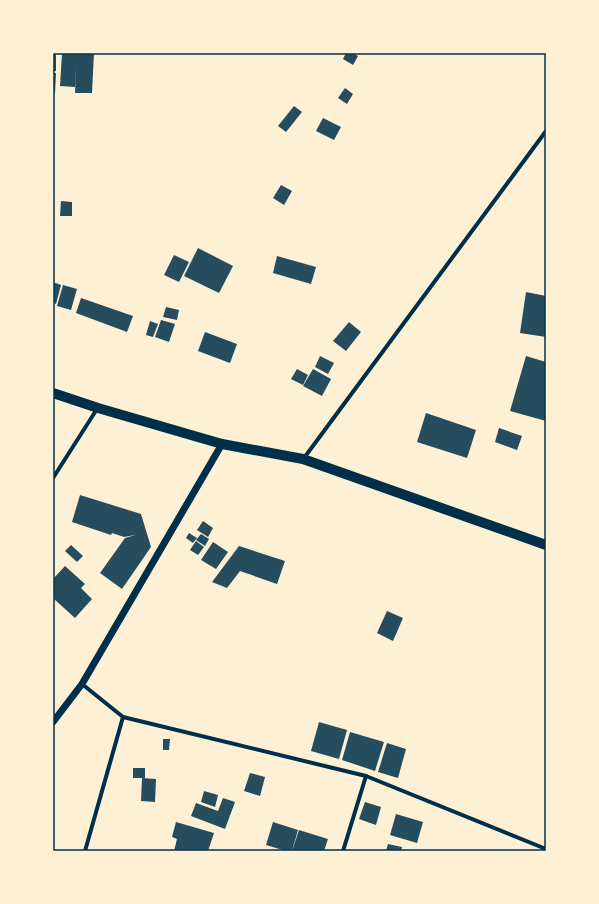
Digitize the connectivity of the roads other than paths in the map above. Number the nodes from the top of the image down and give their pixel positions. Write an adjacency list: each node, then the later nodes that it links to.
1 (546, 131): 5 (street)
2 (53, 393): 3 (main road)
3 (98, 408): 4 (main road); 6 (street)
4 (222, 444): 5 (main road); 8 (street)
5 (303, 459): 7 (main road)
6 (53, 478)
7 (546, 545)
8 (82, 684): 9 (street); 10 (street)
9 (123, 717): 11 (street); 13 (street)
10 (53, 722)
11 (366, 776): 12 (street); 14 (street)
12 (546, 849)
13 (85, 851)
14 (343, 851)

